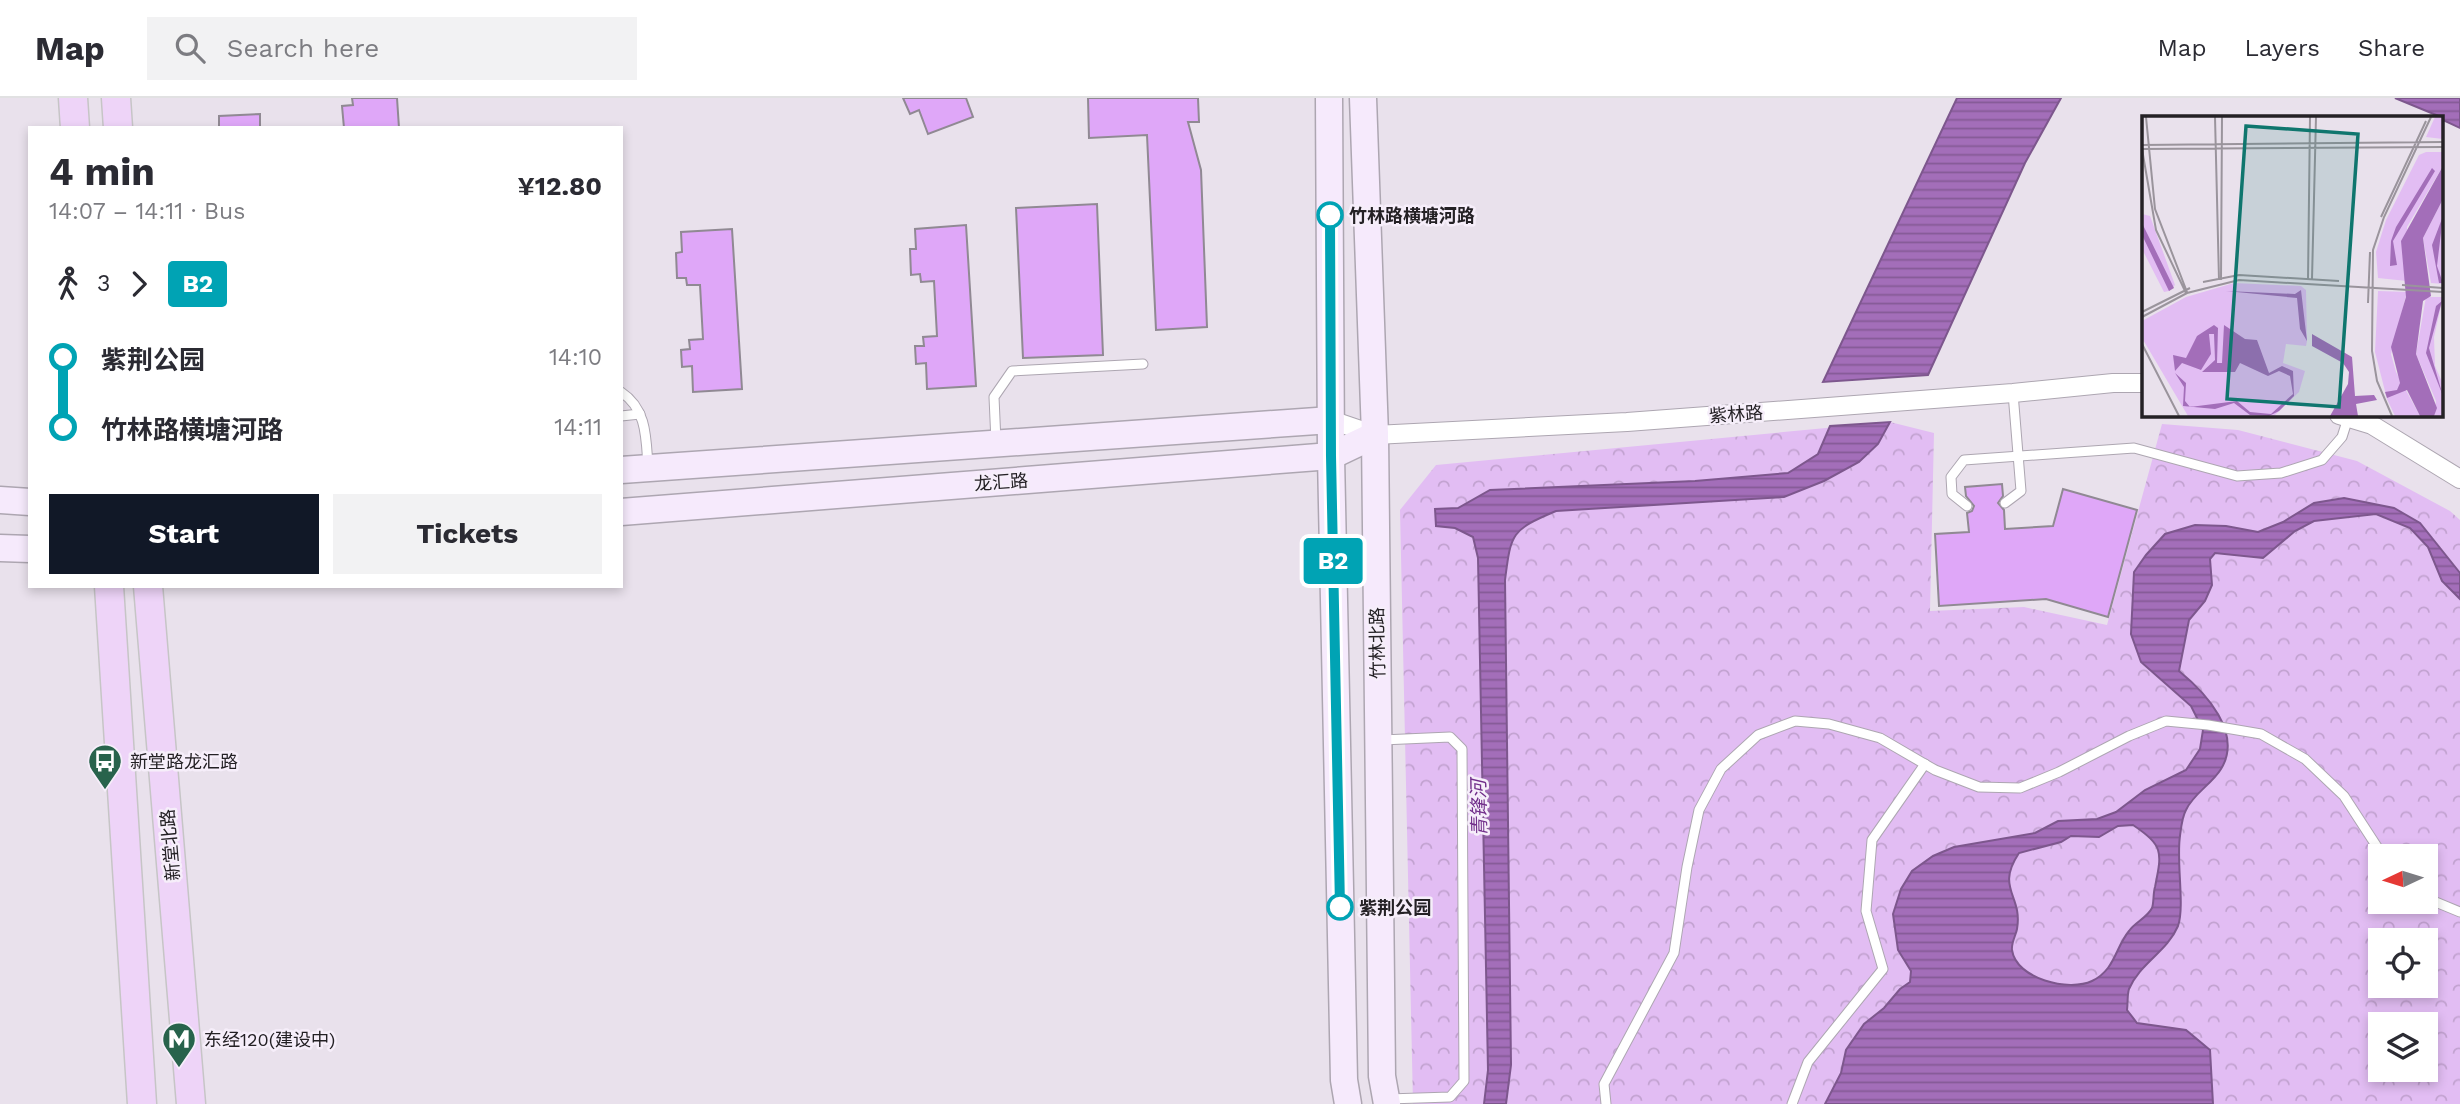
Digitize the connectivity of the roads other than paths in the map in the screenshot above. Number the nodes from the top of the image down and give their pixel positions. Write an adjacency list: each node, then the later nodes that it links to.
1 (73, 98): 5 (main road)
2 (116, 98): 6 (main road)
3 (1329, 98): 14 (main road)
4 (1363, 98): 15 (main road, 竹林北路)
5 (75, 126)
6 (118, 126)
7 (1143, 364): 16 (lane)
8 (2142, 383): 10 (street, 紫林路)
9 (623, 393): 11 (lane)
10 (2013, 393): 15 (street, 紫林路); 18 (lane)
11 (640, 414): 12 (lane); 19 (lane)
12 (623, 416)
13 (2343, 416): 18 (lane); 21 (street)
14 (1331, 420): 15 (street, 紫林路); 16 (main road); 17 (main road)
15 (1375, 435): 17 (main road, 龙汇路); 31 (main road, 竹林北路)
16 (996, 444): 19 (main road)
17 (1331, 456): 26 (main road, 龙汇路); 36 (main road)
18 (2019, 456): 24 (lane); 25 (lane)
19 (649, 468): 20 (main road)
20 (623, 470)
21 (2460, 479)
22 (0, 500): 23 (main road)
23 (28, 502)
24 (2006, 503)
25 (1967, 506)
26 (623, 512)
27 (0, 548): 28 (main road)
28 (28, 549)
29 (109, 588): 38 (main road)
30 (148, 588): 39 (main road, 新堂北路)
31 (1378, 740): 37 (main road, 竹林北路); 37 (lane)
32 (1925, 764): 33 (lane); 42 (lane); 43 (lane)
33 (2375, 844)
34 (2438, 903): 35 (lane)
35 (2460, 912)
36 (1342, 988): 40 (main road); 41 (main road)
37 (1387, 1102)
38 (142, 1104)
39 (191, 1104)
40 (1341, 1104)
41 (1348, 1104)
42 (1606, 1104)
43 (1791, 1104)

